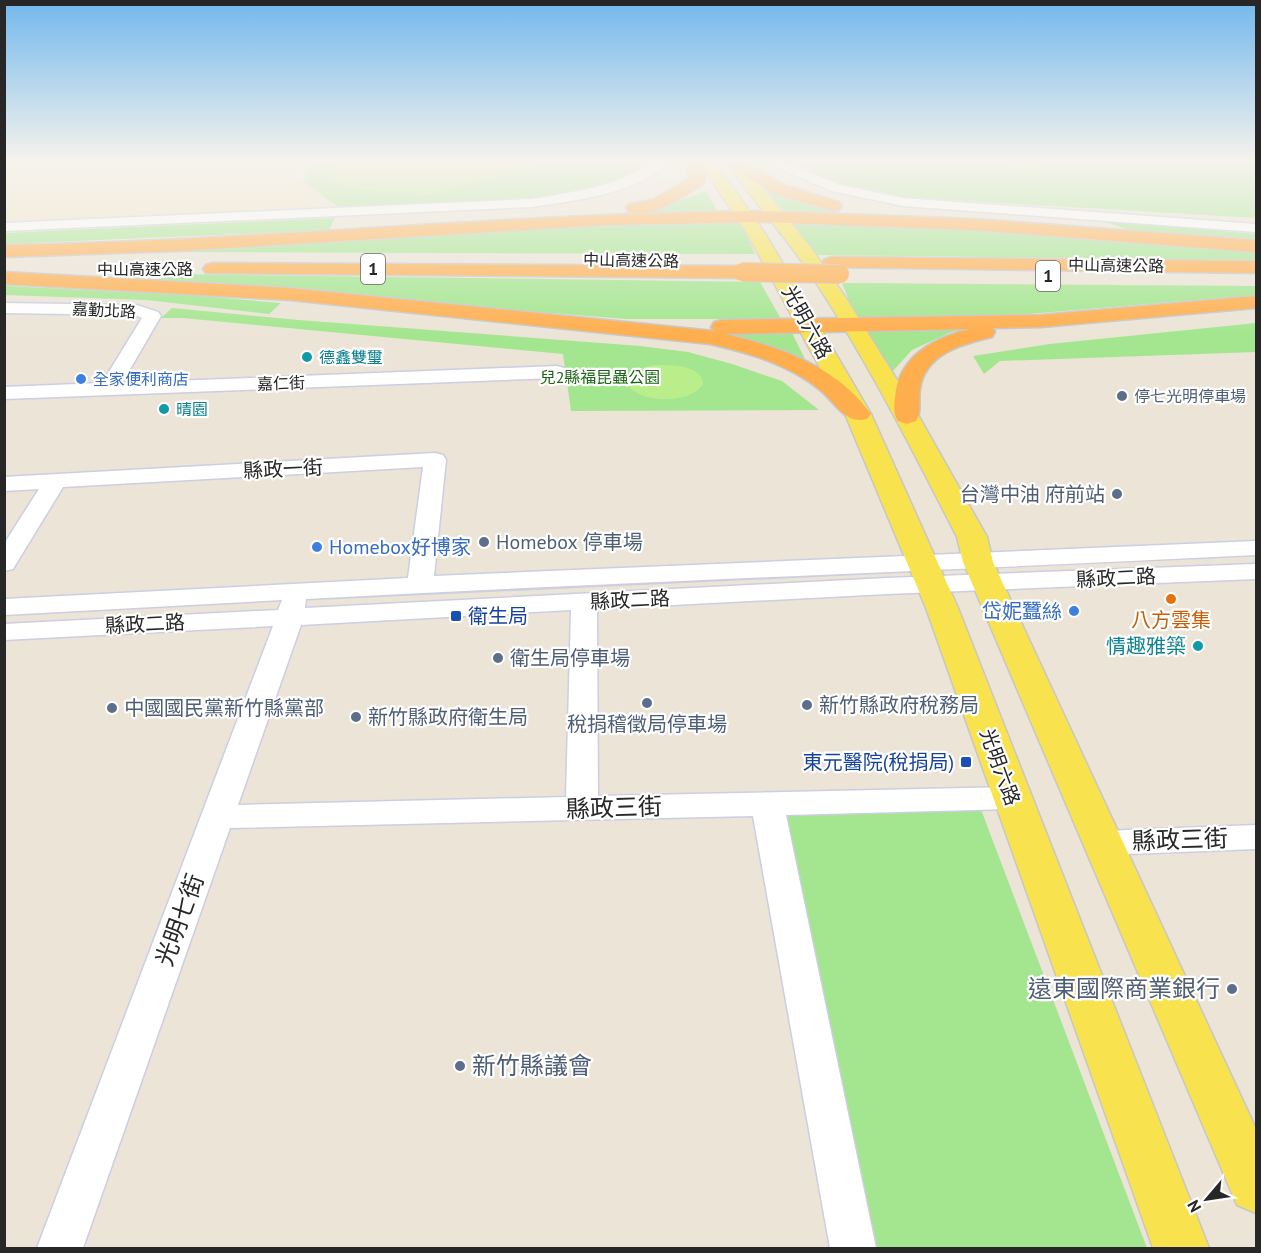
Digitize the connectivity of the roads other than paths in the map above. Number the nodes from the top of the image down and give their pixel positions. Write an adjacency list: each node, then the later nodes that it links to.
1 (216, 218): 11 (street)
2 (557, 218): 10 (highway)
3 (667, 218): 10 (highway)
4 (746, 218): 26 (main road, 光明六路)
5 (779, 218): 18 (main road, 光明六路)
6 (872, 218): 9 (highway)
7 (903, 218): 9 (highway)
8 (1127, 218): 12 (street)
9 (906, 219): 13 (highway)
10 (526, 223): 14 (highway)
11 (4, 227)
12 (1257, 228)
13 (1257, 246)
14 (4, 251)
15 (4, 258): 16 (highway, 中山高速公路 / 1)
16 (740, 267): 18 (highway, 中山高速公路 / 1, bridge); 19 (highway, 中山高速公路 / 1)
17 (1257, 267): 18 (highway, 中山高速公路 / 1)
18 (829, 268): 21 (highway, 中山高速公路 / 1); 25 (main road, 光明六路)
19 (4, 269)
20 (4, 278): 27 (highway)
21 (1257, 278)
22 (1257, 302): 24 (highway)
23 (4, 308): 29 (street, 嘉勤北路)
24 (1041, 321): 25 (highway); 32 (highway)
25 (853, 324): 26 (highway); 32 (main road, 光明六路)
26 (810, 326): 27 (highway); 31 (main road, 光明六路)
27 (618, 327): 31 (highway)
28 (557, 372): 29 (street, 嘉仁街)
29 (108, 389): 30 (street, 嘉仁街)
30 (4, 393)
31 (858, 414): 39 (main road, 光明六路)
32 (907, 416): 38 (main road, 光明六路)
33 (55, 482): 34 (street, 縣政一街); 36 (street); 40 (street, 縣政一街)
34 (4, 484)
35 (1257, 548): 38 (street, 縣政二路)
36 (4, 564)
37 (1257, 571): 38 (street, 縣政二路)
38 (983, 572): 39 (street, 縣政二路); 50 (main road, 光明六路)
39 (927, 574): 40 (street, 縣政二路); 41 (street, 縣政二路); 45 (main road, 光明六路)
40 (420, 585): 42 (street, 縣政二路)
41 (584, 602): 42 (street, 縣政二路); 47 (street)
42 (293, 604): 43 (street, 縣政二路); 44 (street, 縣政二路); 48 (street, 光明七街)
43 (4, 607)
44 (4, 632)
45 (1012, 798): 46 (street, 縣政三街); 54 (main road, 光明六路)
46 (767, 804): 47 (street, 縣政三街); 53 (street)
47 (582, 809): 48 (street, 縣政三街)
48 (217, 817): 52 (street, 光明七街)
49 (1257, 837): 50 (street, 縣政三街)
50 (1103, 843): 51 (main road, 光明六路)
51 (1257, 1187)
52 (60, 1248)
53 (853, 1248)
54 (1181, 1248)

